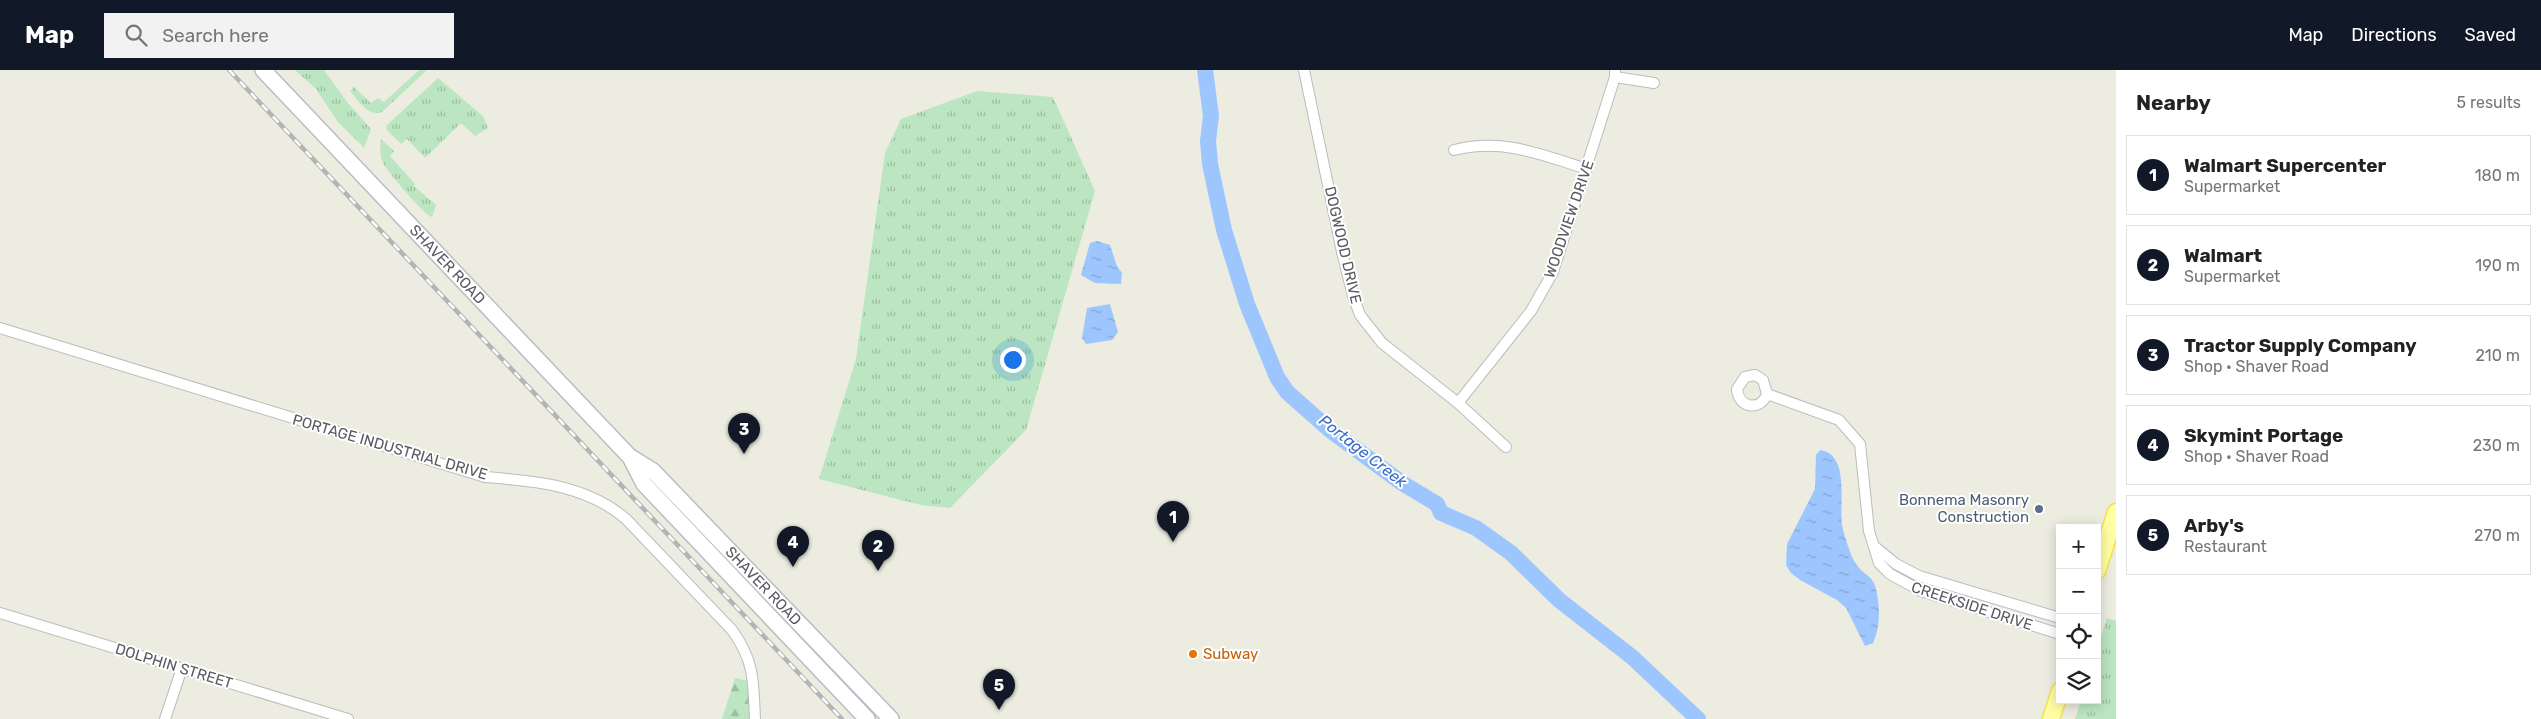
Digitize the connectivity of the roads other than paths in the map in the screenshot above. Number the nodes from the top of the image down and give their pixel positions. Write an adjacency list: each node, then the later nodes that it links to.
1 (263, 70): 11 (main road, SHAVER ROAD)
2 (1304, 70): 9 (street, DOGWOOD DRIVE)
3 (1615, 74): 4 (street); 6 (street, WOODVIEW DRIVE)
4 (1654, 83)
5 (1454, 150): 6 (street)
6 (1587, 169): 9 (street, WOODVIEW DRIVE)
7 (0, 328): 28 (street, PORTAGE INDUSTRIAL DRIVE)
8 (1767, 394): 13 (street, CREEKSIDE DRIVE)
9 (1458, 403): 10 (street, DOGWOOD DRIVE)
10 (1506, 447)
11 (630, 457): 23 (main road, SHAVER ROAD); 25 (main road, SHAVER ROAD)
12 (2116, 512): 14 (main road)
13 (1874, 545): 15 (street, CREEKSIDE DRIVE); 16 (street, CREEKSIDE DRIVE)
14 (2098, 569)
15 (1930, 580): 16 (street); 17 (street, CREEKSIDE DRIVE)
16 (1926, 592): 18 (street, CREEKSIDE DRIVE)
17 (1991, 598): 18 (street); 20 (street, CREEKSIDE DRIVE)
18 (1987, 612): 21 (street, CREEKSIDE DRIVE)
19 (0, 613): 22 (street, DOLPHIN STREET)
20 (2056, 617)
21 (2056, 633)
22 (182, 668): 26 (street); 27 (street, DOLPHIN STREET)
23 (872, 699): 25 (street); 29 (main road, SHAVER ROAD)
24 (2056, 703): 30 (main road)
25 (866, 718)
26 (165, 719)
27 (348, 719)
28 (755, 719)
29 (891, 719)
30 (2051, 719)

